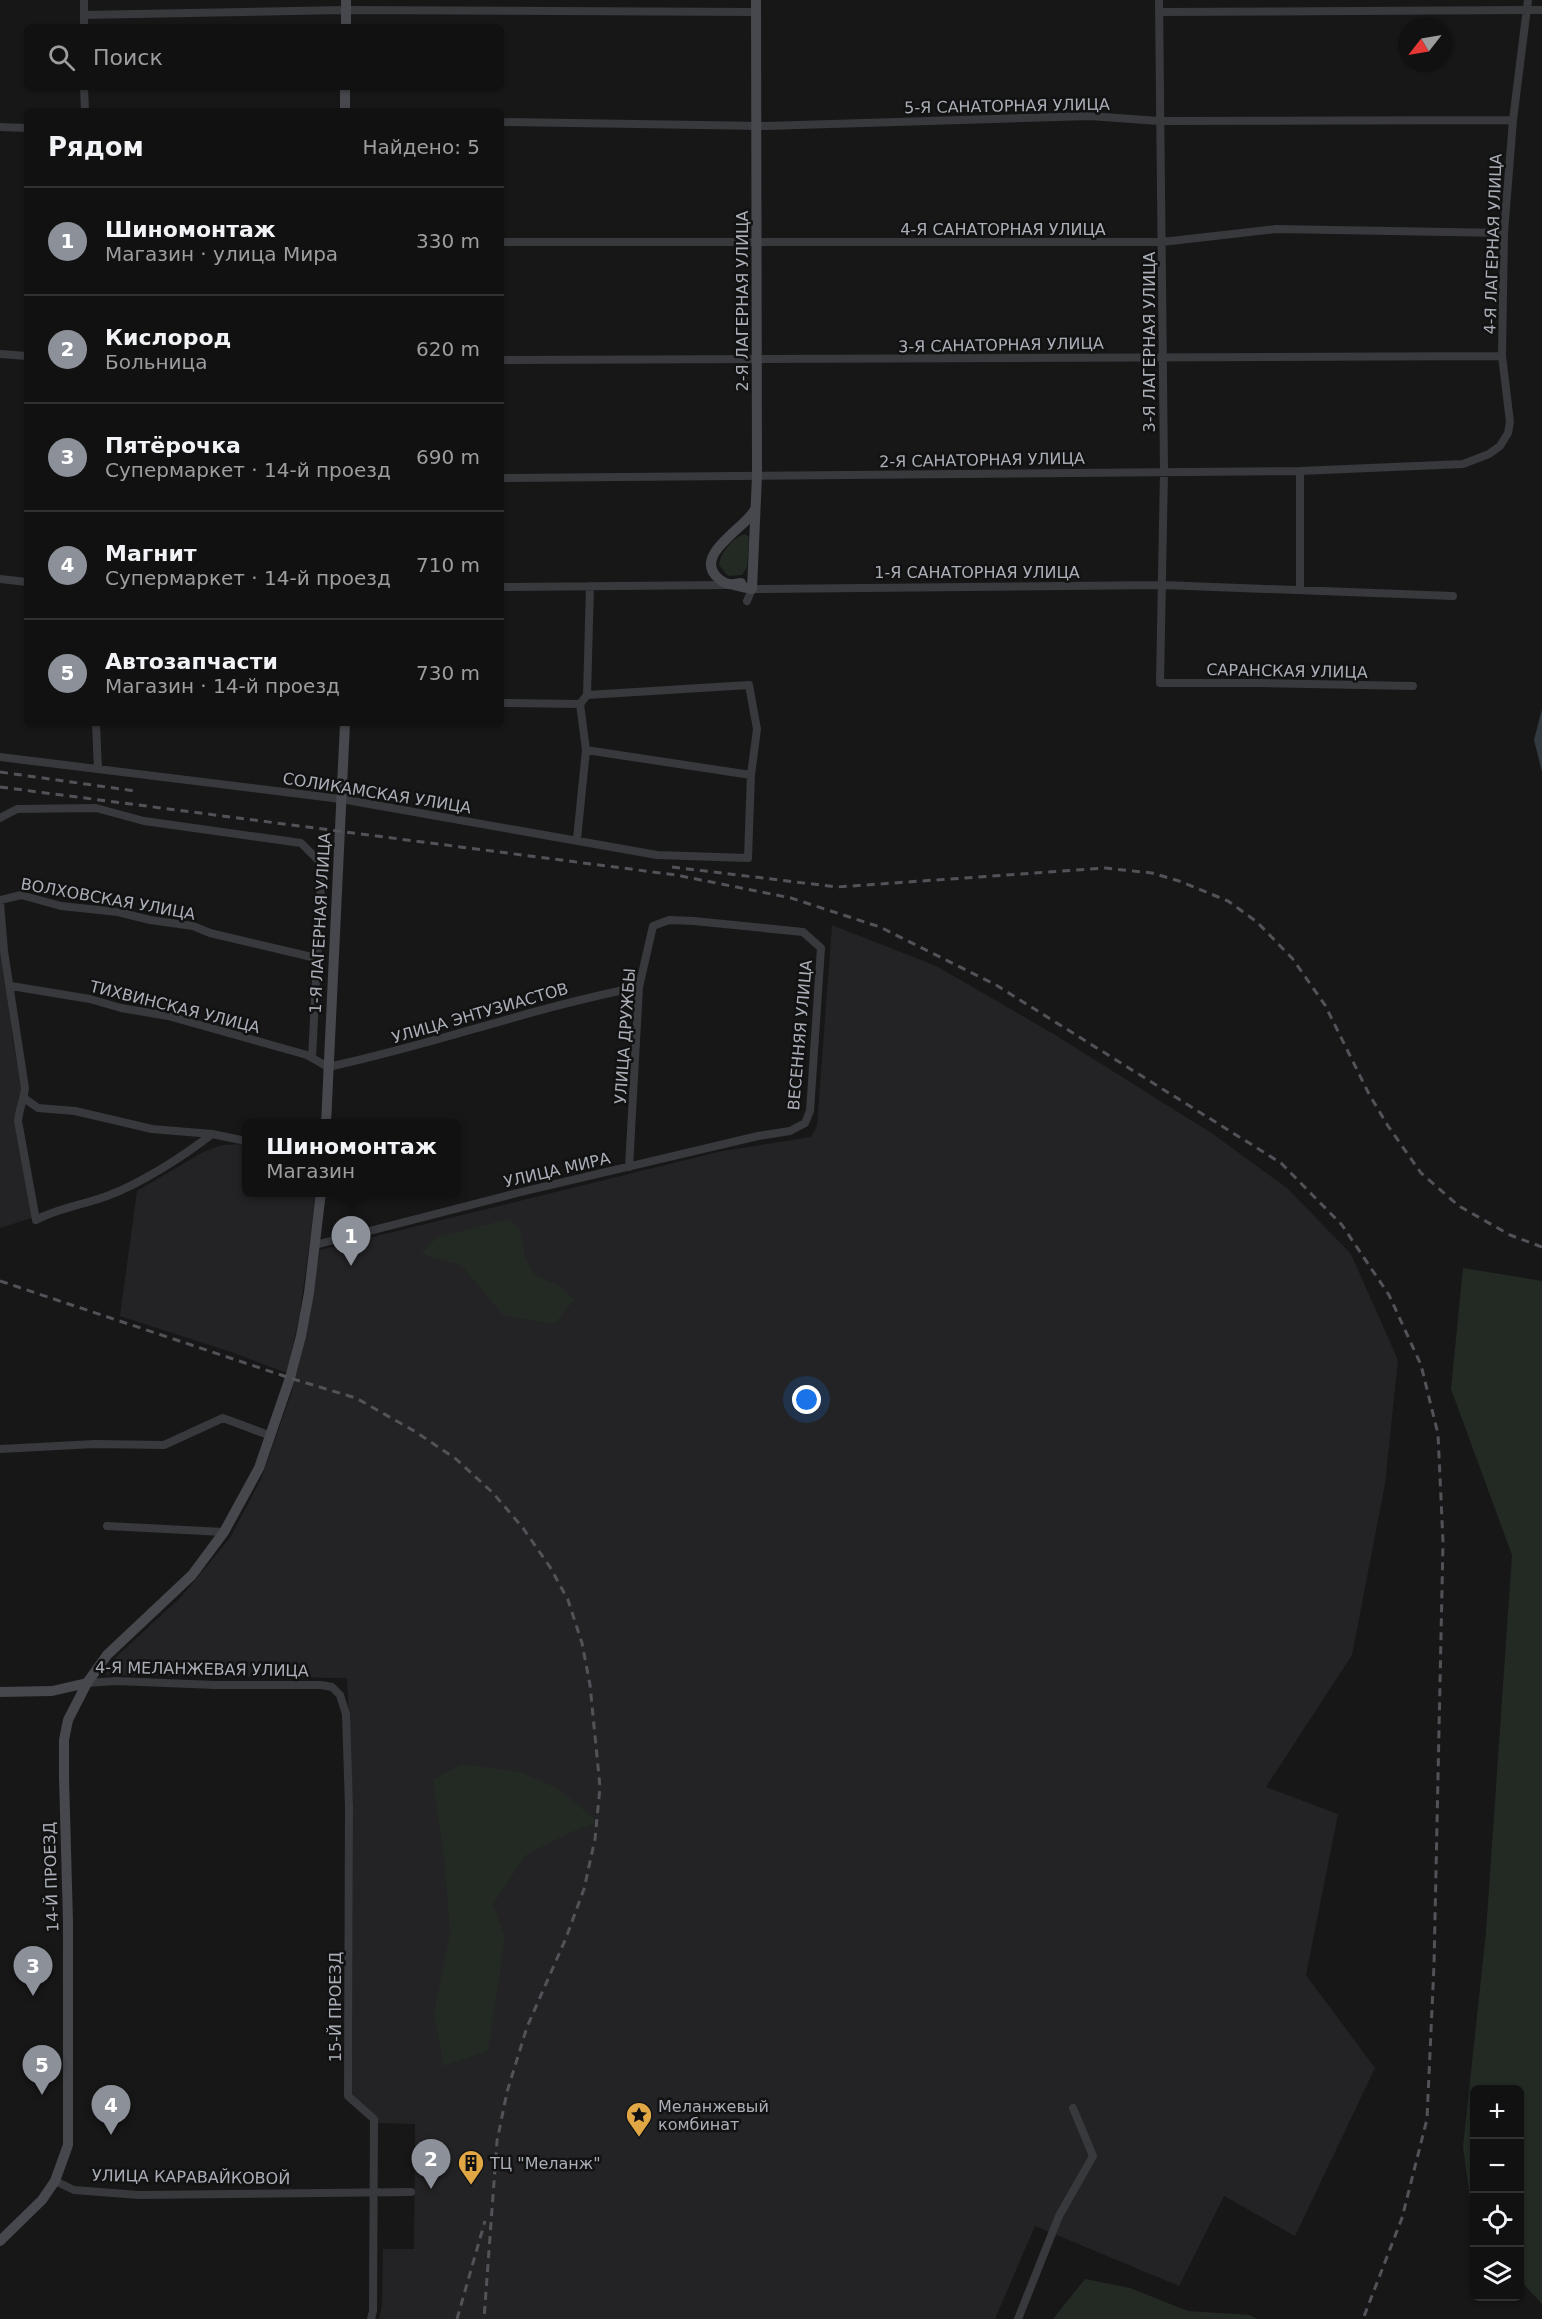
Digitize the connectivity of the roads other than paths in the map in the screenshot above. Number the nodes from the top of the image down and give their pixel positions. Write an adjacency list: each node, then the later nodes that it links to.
1 (84, 0): 10 (street)
2 (756, 0): 8 (main road, 2-Я ЛАГЕРНАЯ УЛИЦА)
3 (1159, 0): 9 (street, 3-Я ЛАГЕРНАЯ УЛИЦА)
4 (1528, 0): 6 (street, 4-Я ЛАГЕРНАЯ УЛИЦА)
5 (346, 5): 8 (street); 10 (street); 12 (main road)
6 (1526, 10): 7 (street); 9 (street); 17 (street, 4-Я ЛАГЕРНАЯ УЛИЦА)
7 (1542, 10)
8 (756, 12): 20 (main road, 2-Я ЛАГЕРНАЯ УЛИЦА)
9 (1159, 12): 18 (street, 3-Я ЛАГЕРНАЯ УЛИЦА)
10 (84, 15): 11 (street)
11 (84, 24)
12 (346, 24)
13 (84, 90): 15 (street)
14 (345, 90): 16 (main road)
15 (85, 108)
16 (345, 108)
17 (1513, 120): 18 (street, 5-Я САНАТОРНАЯ УЛИЦА); 23 (street, 4-Я ЛАГЕРНАЯ УЛИЦА)
18 (1159, 121): 20 (street, 5-Я САНАТОРНАЯ УЛИЦА); 26 (street, 3-Я ЛАГЕРНАЯ УЛИЦА)
19 (504, 122): 20 (street, 5-Я САНАТОРНАЯ УЛИЦА)
20 (757, 126): 24 (main road, 2-Я ЛАГЕРНАЯ УЛИЦА)
21 (0, 127): 22 (street)
22 (24, 128)
23 (1504, 233): 26 (street, 4-Я САНАТОРНАЯ УЛИЦА); 29 (street, 4-Я ЛАГЕРНАЯ УЛИЦА)
24 (757, 241): 25 (street, 4-Я САНАТОРНАЯ УЛИЦА); 26 (street, 4-Я САНАТОРНАЯ УЛИЦА); 32 (main road, 2-Я ЛАГЕРНАЯ УЛИЦА)
25 (504, 242)
26 (1162, 242): 30 (street, 3-Я ЛАГЕРНАЯ УЛИЦА)
27 (0, 354): 28 (street)
28 (24, 356)
29 (1502, 356): 30 (street, 3-Я САНАТОРНАЯ УЛИЦА); 33 (street, 4-Я ЛАГЕРНАЯ УЛИЦА)
30 (1163, 357): 32 (street, 3-Я САНАТОРНАЯ УЛИЦА); 34 (street, 3-Я ЛАГЕРНАЯ УЛИЦА)
31 (504, 360): 32 (street, 3-Я САНАТОРНАЯ УЛИЦА)
32 (757, 361): 36 (main road, 2-Я ЛАГЕРНАЯ УЛИЦА)
33 (1463, 464): 35 (street, 2-Я САНАТОРНАЯ УЛИЦА)
34 (1164, 471): 35 (street, 2-Я САНАТОРНАЯ УЛИЦА); 36 (street, 2-Я САНАТОРНАЯ УЛИЦА); 43 (street, 3-Я ЛАГЕРНАЯ УЛИЦА)
35 (1300, 471): 47 (street)
36 (757, 476): 37 (street, 2-Я САНАТОРНАЯ УЛИЦА); 38 (main road, 2-Я ЛАГЕРНАЯ УЛИЦА)
37 (504, 477)
38 (755, 508): 39 (main road, 2-Я ЛАГЕРНАЯ УЛИЦА); 42 (main road)
39 (754, 567): 42 (main road); 46 (main road, 2-Я ЛАГЕРНАЯ УЛИЦА)
40 (0, 579): 41 (street)
41 (24, 582)
42 (734, 585): 44 (street, 1-Я САНАТОРНАЯ УЛИЦА); 46 (main road, 1-Я САНАТОРНАЯ УЛИЦА)
43 (1162, 585): 46 (street, 1-Я САНАТОРНАЯ УЛИЦА); 47 (street, 1-Я САНАТОРНАЯ УЛИЦА); 50 (street, 3-Я ЛАГЕРНАЯ УЛИЦА)
44 (590, 586): 45 (street, 1-Я САНАТОРНАЯ УЛИЦА); 52 (street)
45 (504, 587)
46 (752, 589): 49 (street, 2-Я ЛАГЕРНАЯ УЛИЦА)
47 (1300, 589): 48 (street, 1-Я САНАТОРНАЯ УЛИЦА)
48 (1454, 596)
49 (747, 601)
50 (1160, 683): 51 (street, САРАНСКАЯ УЛИЦА)
51 (1413, 686)
52 (587, 695): 54 (street); 60 (street)
53 (504, 703): 54 (street)
54 (580, 704): 57 (street)
55 (96, 726): 59 (street)
56 (345, 726): 61 (main road, 1-Я ЛАГЕРНАЯ УЛИЦА)
57 (586, 750): 60 (street); 63 (street)
58 (0, 757): 59 (street, СОЛИКАМСКАЯ УЛИЦА)
59 (98, 769): 61 (street, СОЛИКАМСКАЯ УЛИЦА)
60 (751, 775): 63 (street, СОЛИКАМСКАЯ УЛИЦА)
61 (341, 799): 63 (street, СОЛИКАМСКАЯ УЛИЦА); 71 (main road, 1-Я ЛАГЕРНАЯ УЛИЦА)
62 (0, 818): 67 (street)
63 (577, 839)
64 (0, 890): 65 (street)
65 (0, 900): 67 (street, ВОЛХОВСКАЯ УЛИЦА); 68 (street)
66 (669, 920): 69 (street, УЛИЦА ДРУЖБЫ); 74 (street, ВЕСЕННЯЯ УЛИЦА)
67 (316, 958): 70 (street)
68 (11, 986): 70 (street, ТИХВИНСКАЯ УЛИЦА); 72 (street)
69 (639, 987): 71 (street, УЛИЦА ЭНТУЗИАСТОВ); 77 (street, УЛИЦА ДРУЖБЫ)
70 (312, 1058): 71 (street, ТИХВИНСКАЯ УЛИЦА)
71 (328, 1066): 73 (main road, 1-Я ЛАГЕРНАЯ УЛИЦА)
72 (24, 1098): 75 (street); 75 (street)
73 (326, 1119)
74 (805, 1123): 77 (street, УЛИЦА МИРА)
75 (212, 1134): 76 (street)
76 (242, 1140)
77 (629, 1167): 79 (street, УЛИЦА МИРА)
78 (320, 1197): 79 (main road)
79 (315, 1245): 80 (main road)
80 (271, 1436): 81 (street); 83 (main road)
81 (0, 1449)
82 (107, 1527): 83 (street)
83 (224, 1532): 84 (main road)
84 (87, 1683): 85 (street, 4-Я МЕЛАНЖЕВАЯ УЛИЦА); 86 (main road, 4-Я МЕЛАНЖЕВАЯ УЛИЦА); 88 (main road, 14-Й ПРОЕЗД)
85 (332, 1687): 90 (street, 15-Й ПРОЕЗД)
86 (0, 1692)
87 (1073, 2108): 93 (street)
88 (55, 2181): 90 (street, УЛИЦА КАРАВАЙКОВОЙ); 91 (main road)
89 (411, 2192): 90 (street, УЛИЦА КАРАВАЙКОВОЙ)
90 (373, 2193): 92 (street, 15-Й ПРОЕЗД)
91 (0, 2241)
92 (371, 2319)
93 (1018, 2319)

